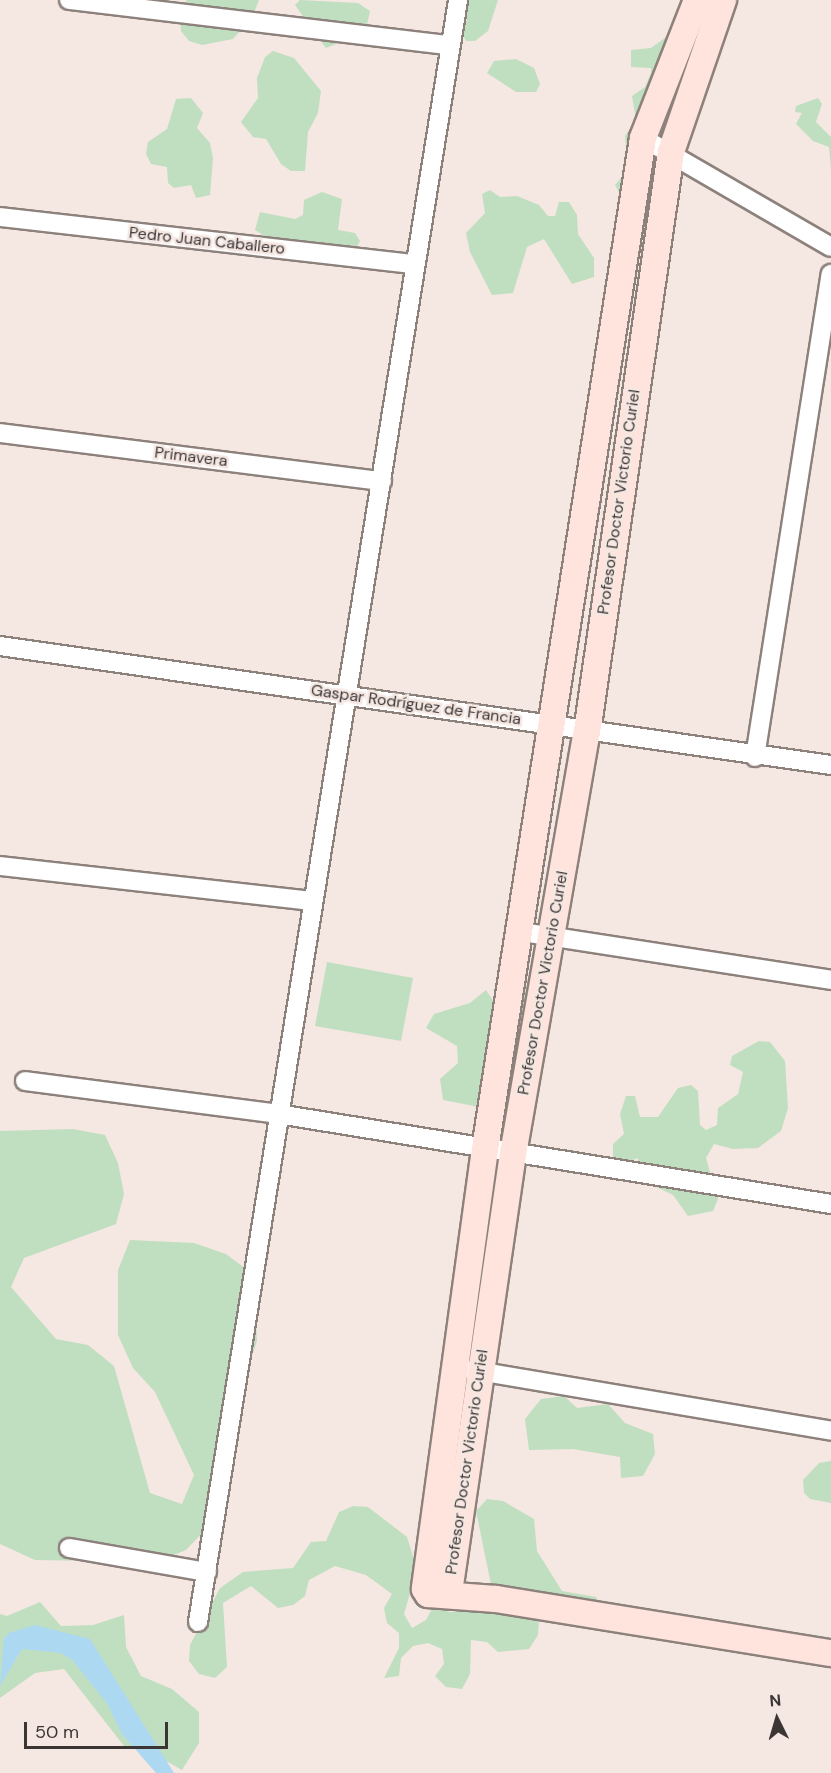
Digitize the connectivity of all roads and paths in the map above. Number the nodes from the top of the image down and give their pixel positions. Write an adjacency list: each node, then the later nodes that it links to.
1 (69, 0): 5 (street)
2 (458, 0): 5 (street)
3 (697, 0): 6 (main road, Profesor Doctor Victorio Curiel)
4 (723, 0): 7 (main road, Profesor Doctor Victorio Curiel)
5 (448, 45): 10 (street)
6 (643, 138): 7 (street); 12 (main road, Profesor Doctor Victorio Curiel)
7 (671, 152): 9 (street); 13 (main road, Profesor Doctor Victorio Curiel)
8 (0, 217): 10 (street, Pedro Juan Caballero)
9 (831, 247)
10 (414, 264): 15 (street)
11 (831, 274): 20 (street)
12 (619, 293): 13 (street); 18 (main road, Profesor Doctor Victorio Curiel)
13 (647, 297): 19 (main road, Profesor Doctor Victorio Curiel)
14 (0, 433): 15 (street, Primavera)
15 (382, 481): 17 (street)
16 (0, 646): 17 (street, Gaspar Rodríguez de Francia)
17 (345, 696): 18 (street, Gaspar Rodríguez de Francia); 23 (street)
18 (554, 724): 19 (street, Gaspar Rodríguez de Francia); 24 (main road, Profesor Doctor Victorio Curiel)
19 (587, 732): 20 (street, Gaspar Rodríguez de Francia); 25 (main road, Profesor Doctor Victorio Curiel)
20 (755, 757): 21 (street, Gaspar Rodríguez de Francia)
21 (831, 765)
22 (0, 866): 23 (street)
23 (312, 901): 28 (street)
24 (522, 932): 25 (street); 29 (main road, Profesor Doctor Victorio Curiel)
25 (552, 936): 26 (street); 30 (main road, Profesor Doctor Victorio Curiel)
26 (831, 980)
27 (25, 1081): 28 (street)
28 (278, 1114): 29 (street); 35 (street)
29 (485, 1149): 30 (street); 32 (main road, Profesor Doctor Victorio Curiel)
30 (513, 1154): 31 (street); 32 (main road, Profesor Doctor Victorio Curiel)
31 (831, 1204)
32 (469, 1370): 33 (street); 37 (main road, Profesor Doctor Victorio Curiel)
33 (831, 1431)
34 (69, 1548): 35 (street)
35 (207, 1572): 36 (street)
36 (198, 1622)
37 (831, 1653)

